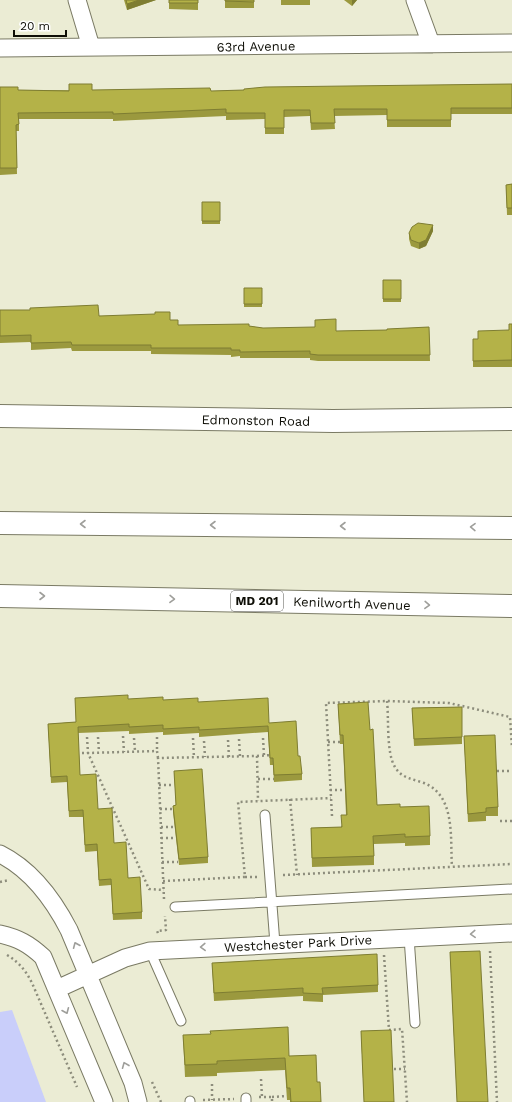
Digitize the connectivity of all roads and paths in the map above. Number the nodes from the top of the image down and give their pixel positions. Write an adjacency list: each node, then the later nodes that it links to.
1 (77, 0): 6 (street)
2 (415, 0): 4 (street)
3 (512, 43): 4 (street, 63rd Avenue)
4 (431, 44): 6 (street, 63rd Avenue)
5 (0, 48): 6 (street, 63rd Avenue)
6 (92, 48)
7 (0, 416): 8 (main road, Edmonston Road)
8 (512, 419)
9 (0, 523): 10 (main road, one-way to 9)
10 (512, 528)
11 (1, 596): 12 (main road, Kenilworth Avenue / MD 201, one-way to 12)
12 (512, 606)
13 (388, 701): 24 (path); 26 (path); 66 (path)
14 (122, 736): 30 (path)
15 (87, 737): 32 (path)
16 (98, 737): 29 (path)
17 (157, 737): 28 (path)
18 (134, 738): 27 (path)
19 (193, 738): 40 (path)
20 (263, 738): 36 (path)
21 (239, 739): 34 (path)
22 (204, 740): 37 (path)
23 (228, 740): 38 (path)
24 (328, 742): 25 (path); 47 (path)
25 (340, 742)
26 (512, 748)
27 (135, 751): 28 (path); 30 (path)
28 (157, 751): 39 (path)
29 (99, 752): 30 (path); 32 (path)
30 (124, 752)
31 (76, 753): 32 (path)
32 (88, 753): 71 (path)
33 (272, 755): 36 (path)
34 (240, 756): 35 (path); 38 (path)
35 (256, 756): 36 (path); 43 (path)
36 (264, 756)
37 (205, 757): 38 (path); 40 (path)
38 (230, 757)
39 (158, 758): 40 (path); 45 (path)
40 (194, 758)
41 (497, 771): 42 (path)
42 (512, 771)
43 (258, 779): 44 (path); 51 (path)
44 (274, 779)
45 (159, 785): 46 (path); 52 (path)
46 (174, 785)
47 (330, 790): 48 (path); 49 (path)
48 (346, 790)
49 (331, 798): 50 (path); 55 (path)
50 (290, 799): 51 (path); 67 (path)
51 (258, 801): 69 (path)
52 (160, 809): 53 (path); 58 (path)
53 (175, 809)
54 (265, 815): 68 (lane)
55 (332, 816)
56 (500, 821): 57 (path)
57 (512, 821)
58 (161, 827): 59 (path); 60 (path)
59 (173, 827)
60 (161, 838): 61 (path); 63 (path)
61 (176, 838)
62 (0, 854): 85 (street, one-way to 62)
63 (162, 862): 64 (path); 70 (path)
64 (178, 862)
65 (512, 864): 66 (path)
66 (452, 867): 67 (path)
67 (297, 875): 68 (path)
68 (270, 876): 69 (path); 73 (lane)
69 (244, 877): 70 (path)
70 (163, 881): 71 (path)
71 (164, 890): 74 (path)
72 (512, 890): 73 (lane)
73 (272, 902): 75 (lane); 82 (lane)
74 (164, 903)
75 (175, 908)
76 (165, 910): 81 (path)
77 (0, 934): 86 (street)
78 (512, 936): 79 (street, Westchester Park Drive, one-way to 79)
79 (409, 937): 80 (street, Westchester Park Drive); 88 (lane)
80 (383, 939): 82 (street, Westchester Park Drive); 90 (path)
81 (154, 944): 82 (street, Westchester Park Drive, one-way to 81); 85 (street, Westchester Park Drive); 87 (lane)
82 (275, 944)
83 (490, 944): 104 (path)
84 (4, 954): 93 (path)
85 (88, 975): 86 (street, Westchester Park Drive); 100 (street, one-way to 85)
86 (57, 989): 99 (street, one-way to 99)
87 (182, 1021)
88 (415, 1023)
89 (388, 1069): 90 (path)
90 (405, 1069): 103 (path)
91 (261, 1080): 95 (path)
92 (212, 1084): 97 (path)
93 (78, 1088)
94 (287, 1096): 96 (path)
95 (262, 1097): 96 (path); 98 (path)
96 (272, 1097): 102 (path)
97 (212, 1100): 98 (path); 101 (path)
98 (246, 1100)
99 (104, 1102)
100 (138, 1102)
101 (190, 1102)
102 (272, 1102)
103 (407, 1102)
104 (497, 1102)

